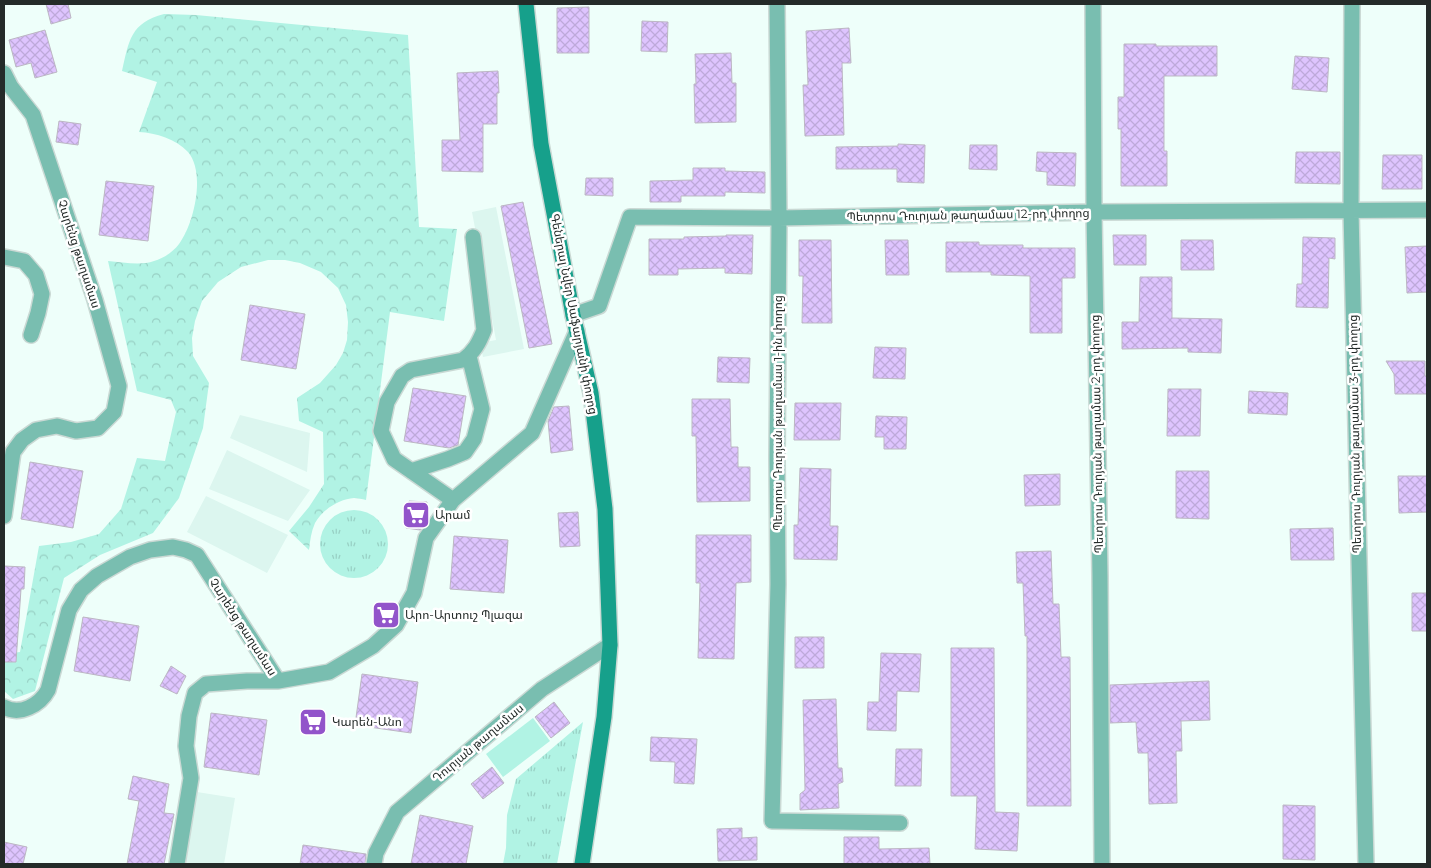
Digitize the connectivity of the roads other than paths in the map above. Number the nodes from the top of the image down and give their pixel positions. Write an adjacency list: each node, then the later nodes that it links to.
1 (526, 4): 12 (main road, Գեներալ Նվեր Սաֆարյանի փողոց)
2 (777, 4): 9 (street, Պետրոս Դուրյան թաղամաս 1-ին փողոց)
3 (1093, 4): 8 (street, Պետրոս Դուրյան թաղամաս 2-րդ փողոց)
4 (1352, 4): 6 (street, Պետրոս Դուրյան թաղամաս 3-րդ փողոց)
5 (4, 73): 18 (street, Չարենց թաղամաս)
6 (1351, 210): 7 (street, Պետրոս Դուրյան թաղամաս 12-րդ փողոց); 8 (street, Պետրոս Դուրյան թաղամաս 12-րդ փողոց); 27 (street, Պետրոս Դուրյան թաղամաս 3-րդ փողոց)
7 (1427, 210)
8 (1094, 212): 9 (street, Պետրոս Դուրյան թաղամաս 12-րդ փողոց); 26 (street, Պետրոս Դուրյան թաղամաս 2-րդ փողոց)
9 (779, 218): 12 (street, Պետրոս Դուրյան թաղամաս 12-րդ փողոց); 22 (street, Պետրոս Դուրյան թաղամաս 1-ին փողոց)
10 (473, 237): 15 (street)
11 (4, 257): 14 (street)
12 (573, 315): 13 (main road, Գեներալ Նվեր Սաֆարյանի փողոց)
13 (577, 331): 17 (street, Չարենց թաղամաս); 19 (main road, Գեներալ Նվեր Սաֆարյանի փողոց)
14 (31, 335)
15 (469, 356): 16 (street); 16 (street)
16 (411, 471): 17 (street)
17 (453, 500): 20 (street, Չարենց թաղամաս)
18 (4, 516)
19 (610, 645): 24 (street, Դուրյան թաղամաս); 25 (main road, Գեներալ Նվեր Սաֆարյանի փողոց)
20 (278, 681): 21 (street, Չարենց թաղամաս); 23 (street)
21 (4, 707)
22 (900, 823)
23 (177, 864)
24 (374, 864)
25 (582, 864)
26 (1102, 864)
27 (1366, 864)

